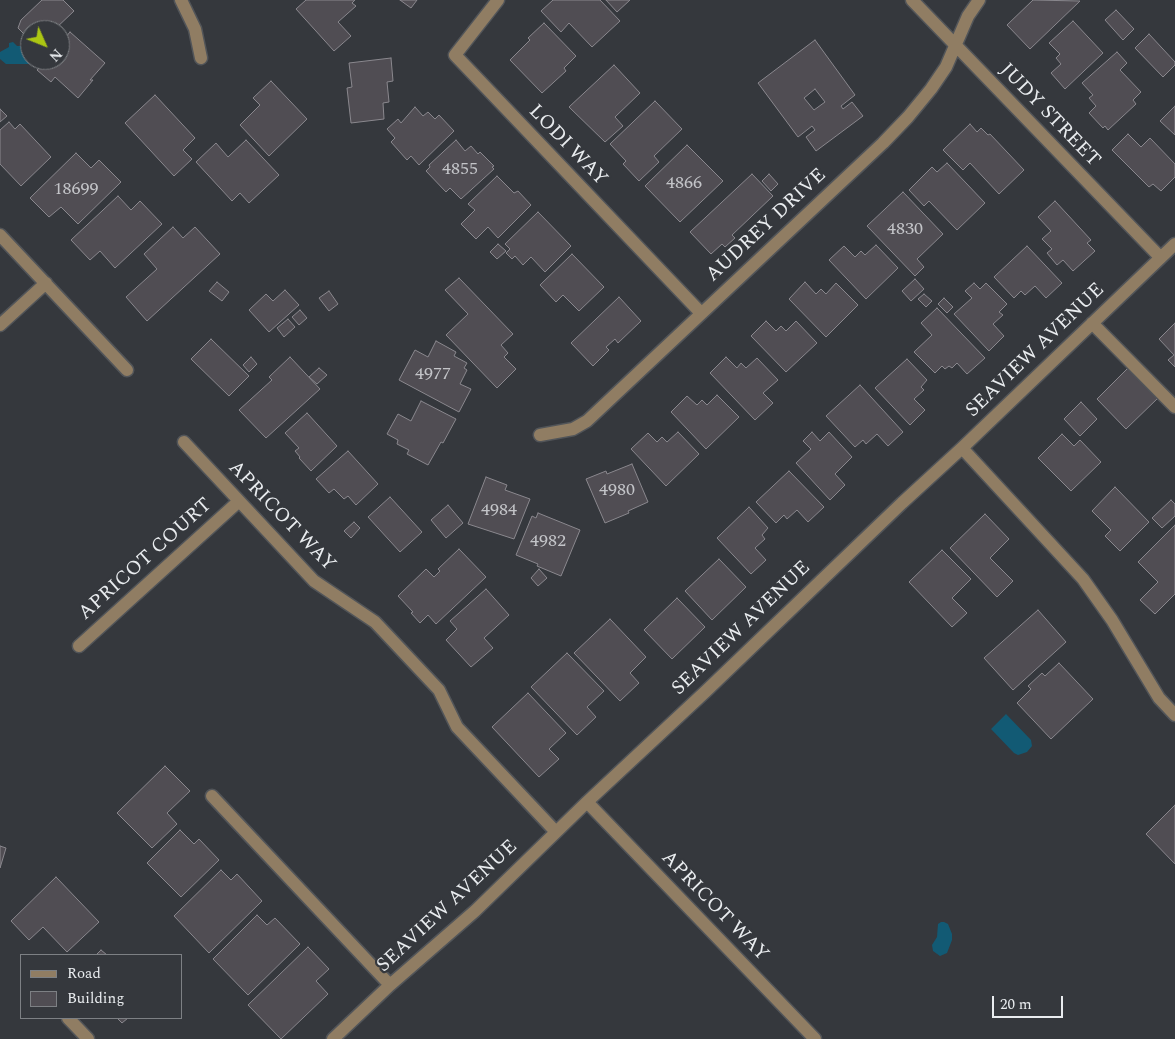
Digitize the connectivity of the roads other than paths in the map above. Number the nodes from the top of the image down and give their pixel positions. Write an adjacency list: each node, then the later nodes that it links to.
1 (181, 0): 6 (street)
2 (498, 0): 11 (street, LODI WAY)
3 (912, 0): 5 (street, JUDY STREET)
4 (979, 0): 5 (street, AUDREY DRIVE)
5 (954, 44): 9 (street, JUDY STREET); 11 (street, AUDREY DRIVE)
6 (201, 58)
7 (0, 235): 10 (street)
8 (1175, 244): 9 (street, SEAVIEW AVENUE)
9 (1160, 257): 12 (street, SEAVIEW AVENUE)
10 (46, 283): 13 (street); 14 (street)
11 (701, 313): 16 (street, AUDREY DRIVE)
12 (1092, 323): 15 (street); 18 (street, SEAVIEW AVENUE)
13 (0, 325)
14 (127, 370)
15 (1175, 407)
16 (540, 436)
17 (184, 442): 19 (street, APRICOT WAY)
18 (962, 448): 21 (street); 23 (street, SEAVIEW AVENUE)
19 (238, 502): 20 (street, APRICOT COURT); 24 (street, APRICOT WAY)
20 (79, 646)
21 (1175, 715)
22 (212, 796): 25 (street)
23 (587, 802): 24 (street, SEAVIEW AVENUE); 29 (street, APRICOT WAY)
24 (556, 832): 25 (street, SEAVIEW AVENUE)
25 (390, 986): 28 (street, SEAVIEW AVENUE)
26 (69, 1019): 27 (street)
27 (88, 1039)
28 (333, 1039)
29 (815, 1039)

